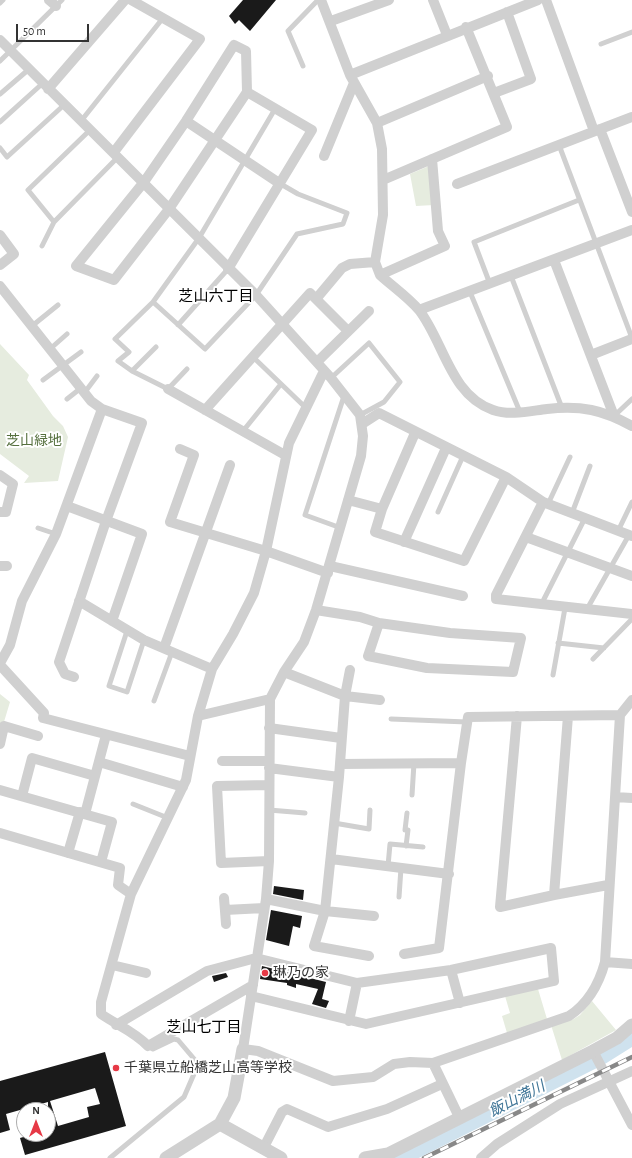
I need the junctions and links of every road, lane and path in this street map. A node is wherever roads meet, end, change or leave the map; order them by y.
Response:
1 (3, 0) edge
2 (125, 0) edge
3 (131, 0) edge
4 (318, 0) edge
5 (321, 0) edge
6 (389, 0) edge
7 (433, 0) edge
8 (546, 0) edge
9 (532, 1) edge
10 (56, 2) edge
11 (0, 3) edge
12 (507, 12) junction
13 (162, 18) junction
14 (331, 21) junction
15 (466, 27) junction
16 (632, 32) edge
17 (447, 35) junction
18 (0, 40) edge
19 (601, 44) dead end
20 (11, 52) junction
21 (0, 61) edge
22 (303, 66) dead end
23 (28, 70) junction
24 (488, 76) junction
25 (352, 79) junction
26 (46, 86) junction
27 (247, 92) junction
28 (494, 93) junction
29 (0, 94) edge
30 (64, 105) junction
31 (275, 109) junction
32 (632, 117) edge
33 (81, 121) junction
34 (186, 121) junction
35 (0, 122) edge
36 (377, 123) junction
37 (90, 130) junction
38 (597, 130) junction
39 (214, 140) junction
40 (559, 145) junction
41 (0, 148) edge
42 (116, 154) junction
43 (324, 156) dead end
44 (432, 159) junction
45 (245, 161) junction
46 (383, 180) junction
47 (144, 182) junction
48 (279, 183) junction
49 (457, 184) dead end
50 (580, 200) junction
51 (169, 209) junction
52 (632, 212) edge
53 (54, 222) junction
54 (632, 230) edge
55 (0, 235) edge
56 (198, 238) junction
57 (596, 244) junction
58 (42, 246) dead end
59 (554, 260) junction
60 (375, 262) junction
61 (0, 265) edge
62 (228, 269) junction
63 (380, 275) junction
64 (511, 276) junction
65 (490, 284) junction
66 (0, 286) edge
67 (470, 292) junction
68 (256, 295) junction
69 (3, 297) edge
70 (316, 299) junction
71 (153, 302) junction
72 (58, 305) dead end
73 (419, 310) junction
74 (369, 311) dead end
75 (283, 322) junction
76 (178, 325) junction
77 (32, 326) junction
78 (348, 331) junction
79 (67, 334) dead end
80 (632, 338) edge
81 (156, 347) dead end
82 (50, 348) junction
83 (81, 352) dead end
84 (591, 355) junction
85 (252, 357) junction
86 (317, 362) junction
87 (63, 366) junction
88 (186, 369) dead end
89 (132, 371) junction
90 (328, 374) junction
91 (96, 376) dead end
92 (43, 380) dead end
93 (281, 384) junction
94 (168, 389) junction
95 (83, 390) junction
96 (344, 395) junction
97 (67, 399) dead end
98 (632, 400) edge
99 (305, 407) junction
100 (562, 408) junction
101 (102, 409) junction
102 (205, 410) junction
103 (520, 412) junction
104 (614, 416) junction
105 (361, 420) junction
106 (632, 426) edge
107 (243, 431) junction
108 (415, 433) junction
109 (446, 448) junction
110 (180, 449) dead end
111 (286, 455) junction
112 (463, 456) junction
113 (570, 457) dead end
114 (230, 466) dead end
115 (590, 466) dead end
116 (0, 475) edge
117 (506, 477) junction
118 (348, 500) junction
119 (632, 502) edge
120 (545, 503) junction
121 (67, 506) junction
122 (382, 509) junction
123 (0, 512) edge
124 (438, 512) dead end
125 (572, 513) junction
126 (585, 518) junction
127 (106, 521) junction
128 (38, 528) dead end
129 (341, 528) junction
130 (618, 531) junction
131 (206, 533) junction
132 (56, 534) junction
133 (631, 535) edge
134 (526, 537) junction
135 (404, 542) junction
136 (266, 551) junction
137 (568, 552) junction
138 (611, 568) junction
139 (329, 569) junction
140 (632, 576) edge
141 (463, 596) dead end
142 (79, 601) junction
143 (541, 605) junction
144 (565, 608) junction
145 (587, 609) junction
146 (316, 610) junction
147 (632, 614) edge
148 (632, 619) edge
149 (112, 621) junction
150 (379, 623) junction
151 (127, 631) junction
152 (144, 640) junction
153 (558, 642) junction
154 (604, 648) junction
155 (168, 650) junction
156 (593, 660) dead end
157 (0, 664) edge
158 (212, 669) junction
159 (350, 670) dead end
160 (284, 672) junction
161 (553, 675) dead end
162 (74, 677) dead end
163 (345, 696) junction
164 (270, 699) junction
165 (380, 700) dead end
166 (632, 700) edge
167 (154, 701) dead end
168 (620, 715) junction
169 (198, 716) junction
170 (517, 716) junction
171 (568, 716) junction
172 (391, 719) dead end
173 (467, 722) junction
174 (269, 728) junction
175 (106, 735) junction
176 (38, 736) dead end
177 (341, 738) junction
178 (0, 744) edge
179 (190, 756) junction
180 (222, 761) dead end
181 (99, 762) junction
182 (414, 763) junction
183 (461, 763) junction
184 (269, 764) junction
185 (340, 764) junction
186 (95, 776) junction
187 (339, 777) junction
188 (269, 785) junction
189 (183, 787) junction
190 (0, 790) edge
191 (412, 795) dead end
192 (22, 796) junction
193 (615, 797) junction
194 (632, 798) edge
195 (133, 804) dead end
196 (269, 810) junction
197 (370, 810) dead end
198 (82, 813) junction
199 (305, 813) dead end
200 (407, 813) dead end
201 (168, 818) junction
202 (334, 823) junction
203 (0, 833) edge
204 (406, 846) junction
205 (423, 847) dead end
206 (68, 853) junction
207 (331, 859) junction
208 (269, 861) junction
209 (101, 862) junction
210 (388, 866) junction
211 (401, 868) junction
212 (449, 874) junction
213 (608, 885) junction
214 (131, 894) junction
215 (554, 895) junction
216 (399, 897) dead end
217 (224, 898) dead end
218 (265, 904) junction
219 (225, 910) junction
220 (325, 910) junction
221 (374, 916) dead end
222 (226, 924) dead end
223 (404, 954) dead end
224 (369, 956) dead end
225 (256, 958) junction
226 (604, 962) junction
227 (632, 964) edge
228 (112, 965) junction
229 (451, 970) junction
230 (146, 973) dead end
231 (357, 983) junction
232 (253, 985) junction
233 (251, 996) junction
234 (460, 1003) junction
235 (349, 1021) junction
236 (116, 1025) junction
237 (632, 1025) edge
238 (148, 1046) junction
239 (243, 1049) junction
240 (595, 1057) junction
241 (433, 1063) junction
242 (632, 1071) edge
243 (608, 1082) junction
244 (442, 1084) junction
245 (460, 1119) junction
246 (220, 1124) junction
247 (632, 1125) edge
248 (263, 1149) junction
249 (110, 1158) edge
250 (166, 1158) edge
251 (281, 1158) edge
252 (365, 1158) edge
253 (481, 1158) edge

1 - 11 lane
2 - 26 street
3 - 13 street
4 - 22 lane
5 - 14 street
6 - 14 street
7 - 17 street
8 - 38 street
9 - 12 street
10 - 20 lane
12 - 15 street
12 - 28 street
13 - 33 lane
13 - 42 street
14 - 25 street
15 - 17 street
15 - 24 street
16 - 19 lane
17 - 25 street
18 - 20 street
20 - 21 lane
20 - 23 street
23 - 26 street
23 - 29 lane
24 - 28 street
24 - 36 street
25 - 36 street
25 - 43 street
26 - 30 street
26 - 35 lane
27 - 31 street
27 - 34 street
27 - 39 street
28 - 44 street
30 - 33 street
30 - 41 lane
31 - 45 lane
31 - 48 street
32 - 38 street
33 - 37 street
34 - 39 street
34 - 47 street
36 - 46 street
37 - 42 street
37 - 53 lane
38 - 40 street
38 - 52 street
39 - 45 street
39 - 51 street
40 - 49 street
40 - 50 lane
42 - 47 street
42 - 53 lane
44 - 46 street
44 - 63 street
45 - 48 street
45 - 56 lane
46 - 60 street
47 - 51 street
47 - 51 street
48 - 62 street
48 - 68 lane
50 - 57 lane
50 - 65 lane
51 - 56 street
53 - 58 lane
54 - 57 street
55 - 61 street
56 - 62 street
56 - 71 lane
57 - 59 street
57 - 80 lane
59 - 64 street
59 - 84 street
60 - 63 street
60 - 70 street
62 - 68 street
62 - 76 lane
63 - 73 street
64 - 65 street
64 - 100 lane
65 - 67 street
66 - 69 street
67 - 73 street
67 - 103 lane
68 - 75 street
68 - 76 lane
69 - 77 street
70 - 75 street
70 - 78 street
71 - 76 lane
71 - 89 lane
72 - 77 lane
73 - 103 street
74 - 78 street
75 - 85 street
75 - 86 street
77 - 82 street
78 - 86 street
79 - 82 lane
80 - 84 street
81 - 89 lane
82 - 87 street
83 - 87 lane
84 - 104 street
85 - 93 lane
85 - 102 street
86 - 90 street
87 - 92 lane
87 - 95 street
88 - 94 lane
89 - 94 lane
90 - 96 street
90 - 99 street
90 - 105 lane
91 - 95 lane
93 - 99 lane
93 - 107 lane
94 - 102 street
95 - 97 lane
95 - 101 street
96 - 105 street
96 - 129 lane
98 - 104 lane
99 - 111 street
100 - 103 street
100 - 104 street
101 - 121 street
101 - 127 street
102 - 107 street
104 - 106 street
105 - 108 street
105 - 118 street
107 - 111 street
108 - 109 street
108 - 122 street
109 - 112 street
109 - 135 street
110 - 131 street
111 - 136 street
112 - 117 street
112 - 124 lane
113 - 120 lane
114 - 131 street
115 - 125 lane
116 - 123 street
117 - 120 street
117 - 135 street
118 - 122 street
118 - 129 street
119 - 130 lane
120 - 125 street
120 - 134 street
121 - 127 street
121 - 132 street
122 - 135 street
125 - 126 street
126 - 130 street
126 - 137 lane
127 - 142 street
127 - 149 street
128 - 132 lane
129 - 139 street
130 - 133 street
131 - 136 street
131 - 155 street
132 - 157 street
133 - 138 lane
134 - 137 street
134 - 143 street
136 - 139 street
136 - 158 street
137 - 138 street
137 - 143 lane
138 - 140 street
138 - 145 lane
139 - 141 street
139 - 146 street
142 - 149 street
142 - 162 street
143 - 144 street
144 - 145 street
144 - 153 lane
145 - 147 street
146 - 150 street
146 - 160 street
148 - 154 lane
149 - 151 street
150 - 150 street
151 - 152 street
151 - 152 lane
152 - 155 street
153 - 154 lane
153 - 161 lane
154 - 156 lane
155 - 158 street
155 - 167 lane
157 - 175 street
158 - 169 street
159 - 163 street
160 - 163 street
160 - 164 street
163 - 165 street
163 - 177 street
164 - 169 street
164 - 174 street
166 - 168 street
168 - 171 street
168 - 193 street
169 - 179 street
170 - 171 street
170 - 173 street
170 - 215 street
171 - 215 street
172 - 173 lane
173 - 183 street
174 - 177 street
174 - 184 street
175 - 179 street
175 - 181 street
176 - 178 street
177 - 185 street
179 - 189 street
180 - 184 street
181 - 186 street
181 - 189 street
182 - 183 street
182 - 185 street
182 - 191 lane
183 - 212 street
184 - 187 street
184 - 188 street
185 - 187 street
186 - 192 street
186 - 198 street
187 - 202 street
188 - 196 street
188 - 208 street
189 - 201 street
190 - 192 street
192 - 198 street
193 - 194 street
193 - 213 street
195 - 201 lane
196 - 199 lane
196 - 208 street
197 - 202 lane
198 - 206 street
198 - 209 street
200 - 204 lane
201 - 214 street
202 - 207 street
203 - 206 street
204 - 205 lane
204 - 210 lane
206 - 209 street
207 - 210 street
207 - 220 street
208 - 218 street
209 - 214 street
210 - 211 street
211 - 212 street
211 - 216 lane
212 - 223 street
213 - 215 street
213 - 226 street
214 - 228 street
217 - 219 street
218 - 219 street
218 - 220 street
218 - 225 street
219 - 222 street
220 - 221 street
220 - 224 street
225 - 231 street
225 - 232 street
225 - 236 street
226 - 227 street
226 - 241 street
228 - 230 street
228 - 236 street
229 - 231 street
229 - 234 street
229 - 234 street
231 - 235 street
232 - 233 street
232 - 238 street
233 - 235 street
233 - 239 street
234 - 235 street
236 - 238 street
237 - 240 street
238 - 249 lane
239 - 241 street
239 - 246 street
240 - 243 street
240 - 245 street
241 - 244 street
242 - 243 street
243 - 247 street
243 - 253 street
244 - 245 street
244 - 248 street
245 - 252 street
246 - 248 street
246 - 250 street
248 - 251 street

